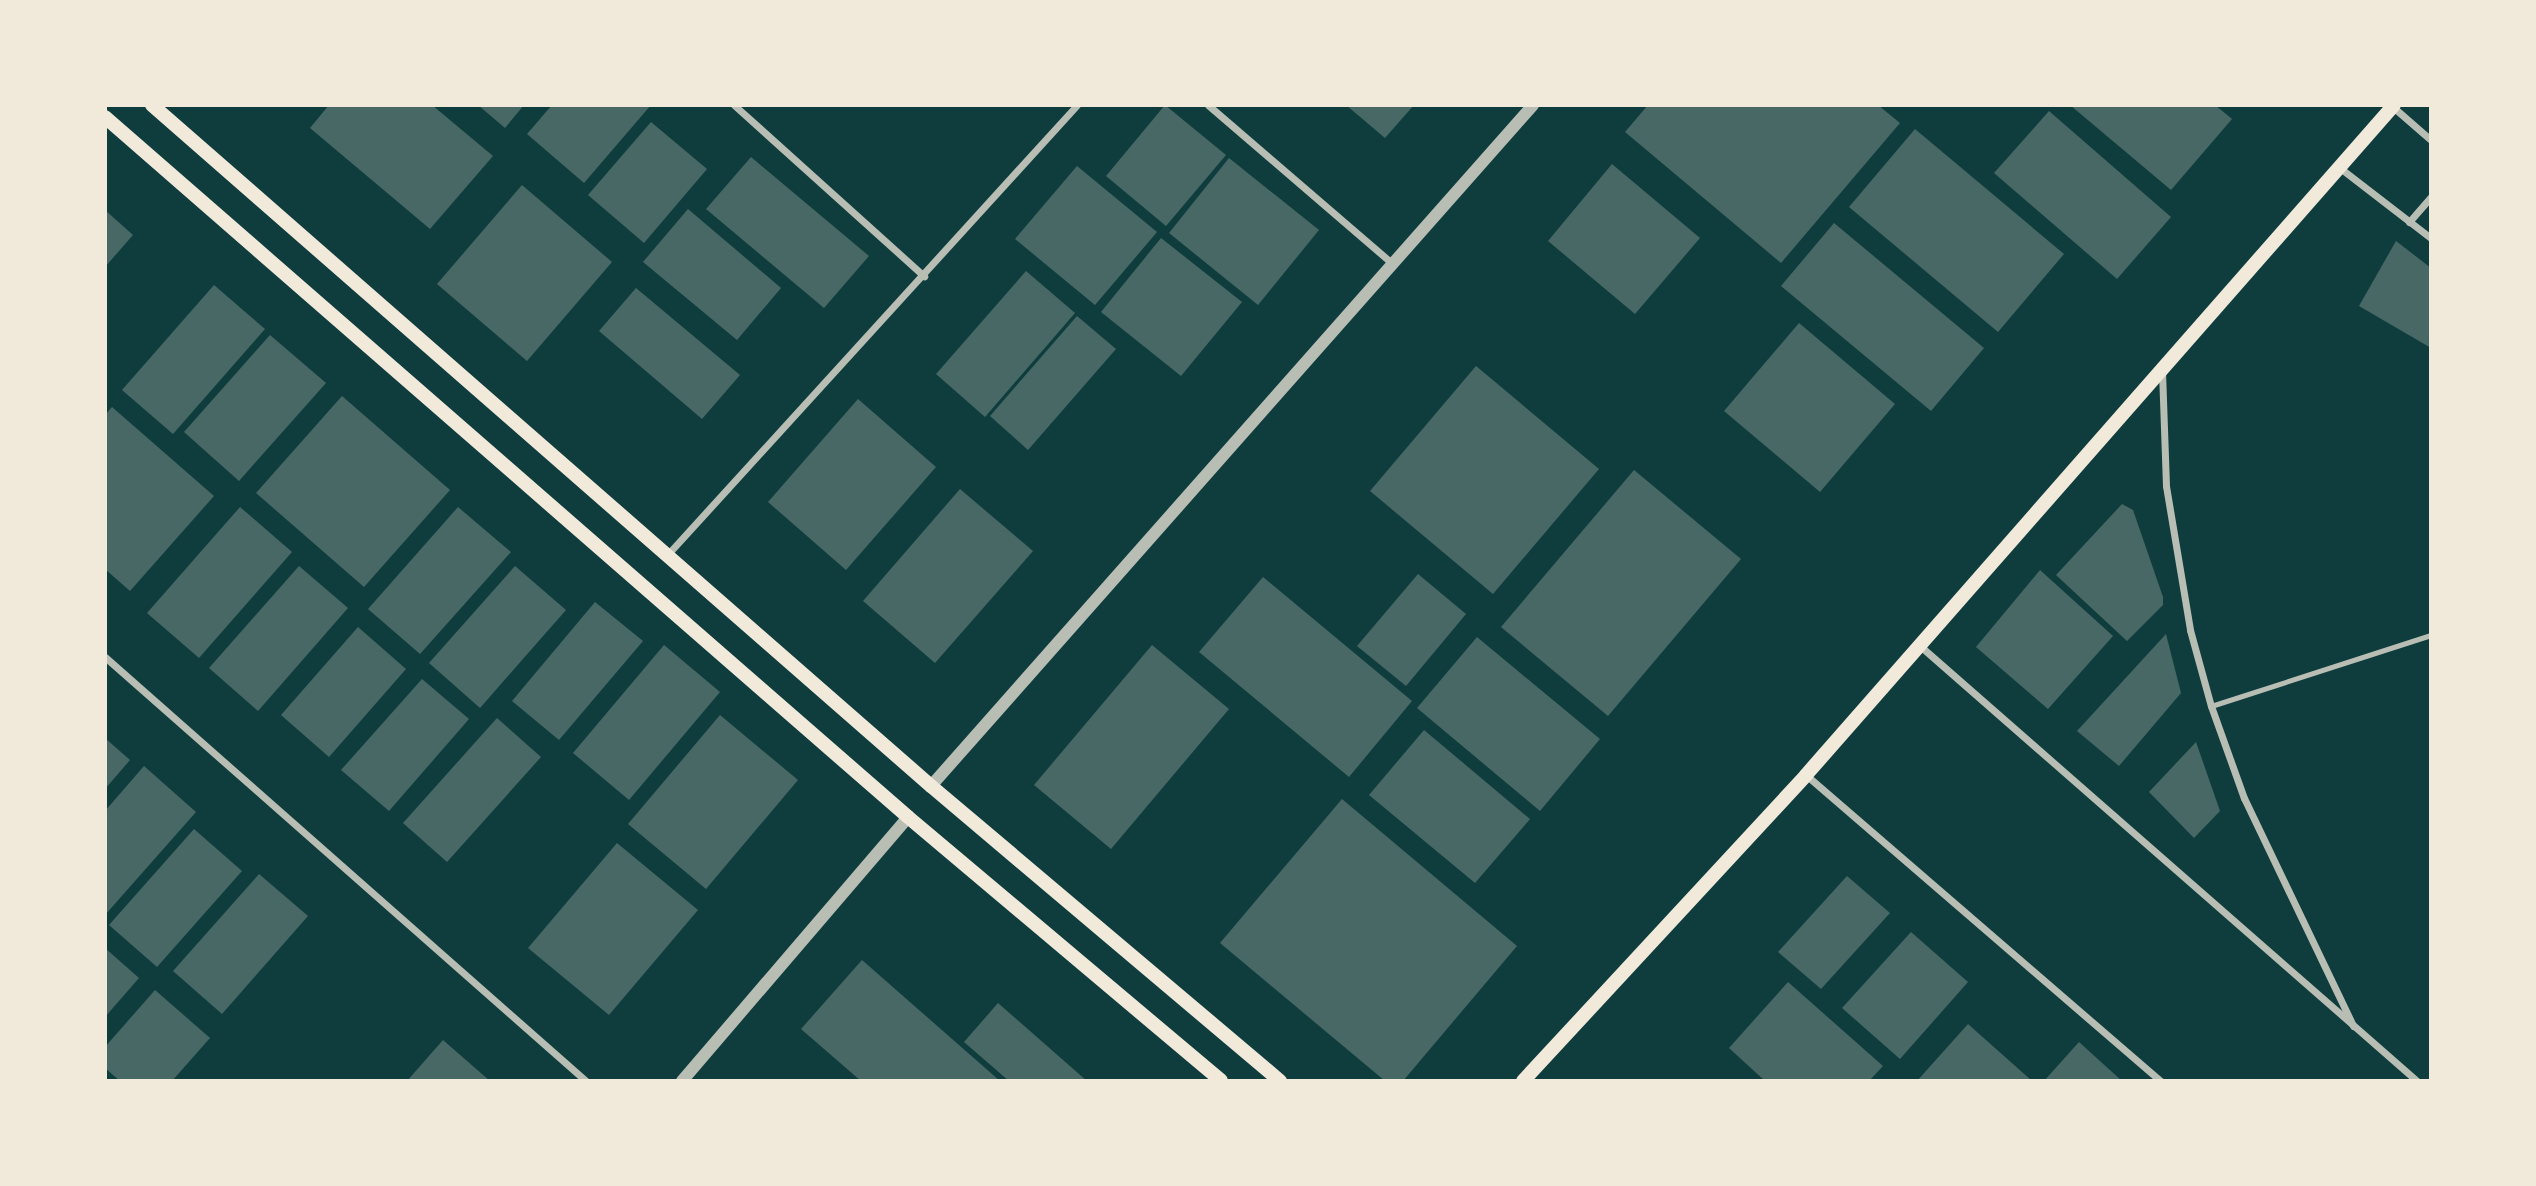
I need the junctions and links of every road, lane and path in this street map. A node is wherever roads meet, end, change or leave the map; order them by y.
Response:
1 (152, 105) edge
2 (733, 105) edge
3 (1077, 105) edge
4 (1208, 105) edge
5 (1533, 105) edge
6 (2393, 106) edge
7 (105, 117) edge
8 (2431, 140) edge
9 (2340, 168) junction
10 (2431, 197) edge
11 (2409, 222) junction
12 (2431, 238) edge
13 (1395, 266) junction
14 (924, 276) junction
15 (2162, 367) junction
16 (668, 554) junction
17 (2431, 635) edge
18 (1918, 645) junction
19 (105, 657) edge
20 (2211, 706) junction
21 (1806, 775) junction
22 (931, 786) junction
23 (908, 817) junction
24 (2353, 1026) junction
25 (586, 1081) edge
26 (682, 1081) edge
27 (1221, 1081) edge
28 (1280, 1081) edge
29 (1523, 1081) edge
30 (2161, 1081) edge
31 (2417, 1081) edge

1 - 16 main road
2 - 14 street
3 - 14 street
4 - 13 street
5 - 13 street
6 - 8 street
6 - 9 main road
7 - 23 main road
9 - 11 street
9 - 15 main road
10 - 11 street
11 - 12 street
13 - 22 street
14 - 16 street
15 - 18 main road
15 - 20 street
16 - 22 main road
17 - 20 lane
18 - 21 main road
18 - 24 street
19 - 25 street
20 - 24 street
21 - 29 main road
21 - 30 street
22 - 28 main road
23 - 26 street
23 - 27 main road
24 - 31 street

